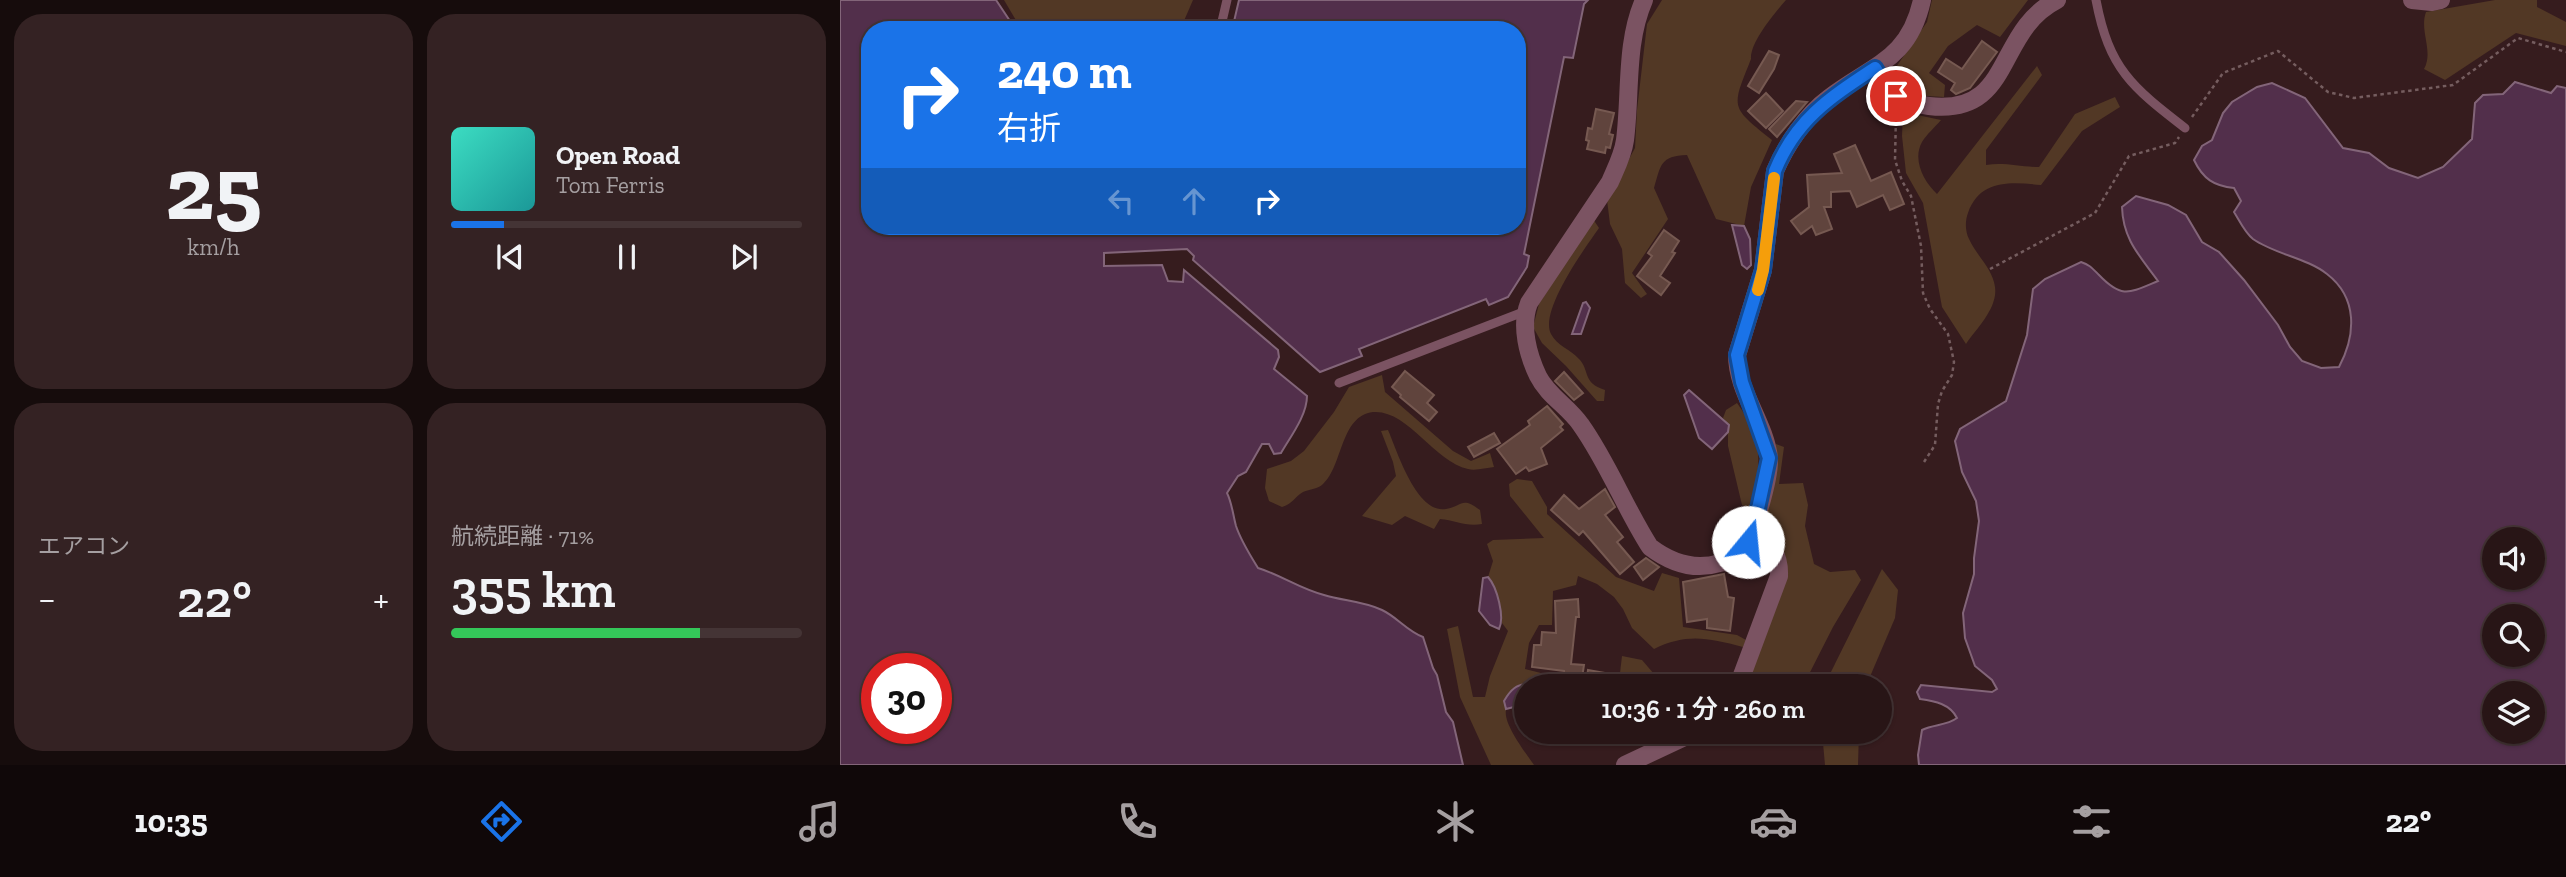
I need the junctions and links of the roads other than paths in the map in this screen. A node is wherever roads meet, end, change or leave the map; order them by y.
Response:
1 (1227, 0) edge
2 (1644, 0) edge
3 (1922, 0) edge
4 (2057, 0) edge
5 (2096, 0) edge
6 (2412, 0) edge
7 (2441, 0) edge
8 (1222, 21) edge
9 (1875, 68) junction
10 (2185, 128) road end
11 (1526, 311) junction
12 (1339, 383) dead end
13 (1754, 527) junction
14 (1742, 674) edge
15 (1670, 744) edge
16 (1625, 765) edge

1 - 8 lane
2 - 11 street
3 - 9 street
4 - 9 street
5 - 10 lane
6 - 7 street
9 - 13 street
11 - 12 lane
11 - 13 street
13 - 14 street
15 - 16 street

